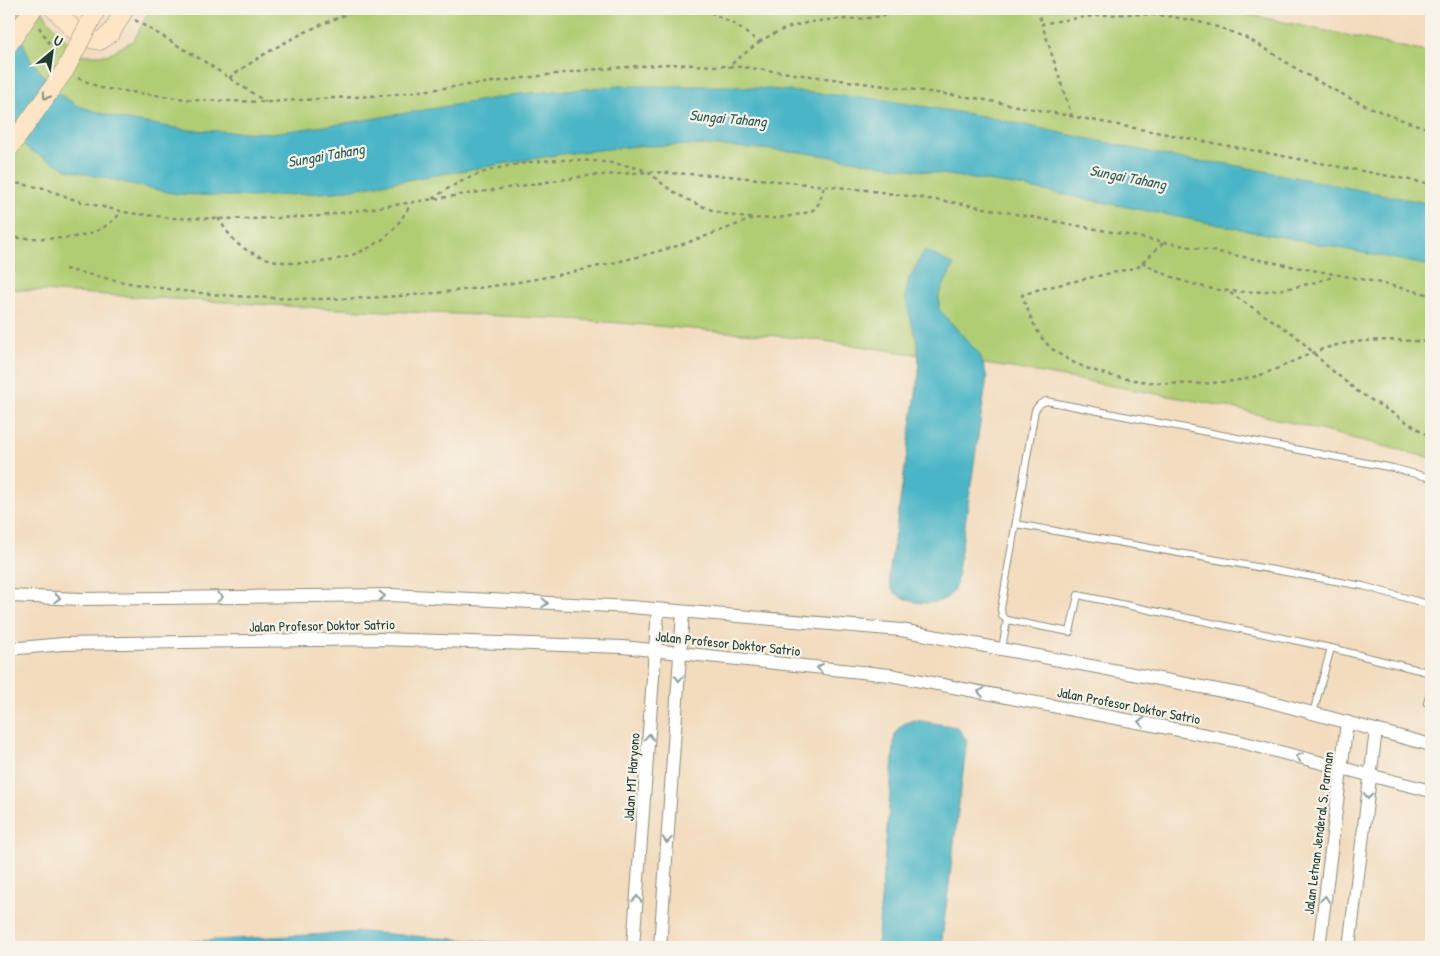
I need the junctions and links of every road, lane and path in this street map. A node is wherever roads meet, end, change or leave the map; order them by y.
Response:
1 (54, 9) edge
2 (96, 9) edge
3 (362, 9) edge
4 (703, 9) edge
5 (900, 9) edge
6 (1037, 9) edge
7 (124, 11) edge
8 (35, 17) edge
9 (1042, 24) junction
10 (759, 42) junction
11 (9, 44) edge
12 (58, 57) dead end
13 (728, 67) junction
14 (75, 76) dead end
15 (229, 78) junction
16 (266, 102) junction
17 (1072, 117) junction
18 (1431, 129) edge
19 (9, 149) edge
20 (650, 172) junction
21 (9, 182) edge
22 (1431, 184) edge
23 (824, 185) junction
24 (432, 200) junction
25 (411, 203) junction
26 (122, 212) junction
27 (218, 218) junction
28 (752, 219) junction
29 (9, 238) edge
30 (1163, 243) junction
31 (1142, 262) junction
32 (65, 269) dead end
33 (1335, 276) dead end
34 (1230, 293) junction
35 (1431, 295) edge
36 (1431, 342) edge
37 (1313, 353) junction
38 (1431, 437) edge
39 (1431, 478) edge
40 (1016, 524) junction
41 (9, 596) edge
42 (1431, 605) edge
43 (658, 610) junction
44 (683, 612) junction
45 (1007, 620) junction
46 (1331, 648) junction
47 (9, 649) edge
48 (1002, 649) junction
49 (655, 650) junction
50 (680, 653) junction
51 (1431, 673) edge
52 (1431, 689) edge
53 (1431, 705) edge
54 (1313, 713) junction
55 (1347, 722) junction
56 (1376, 730) junction
57 (1431, 744) edge
58 (1341, 768) junction
59 (1370, 775) junction
60 (1431, 791) edge
61 (633, 947) edge
62 (660, 947) edge
63 (1319, 947) edge
64 (1349, 947) edge

1 - 7 street
2 -> 19 street, bridge
3 - 15 path
4 - 10 path
5 - 10 path
6 - 9 path
7 - 15 path
8 - 11 street, bridge
8 - 12 path
9 - 17 path
9 - 18 path
10 - 13 path
13 - 16 path
13 - 17 path
14 - 16 path
15 - 16 path
17 - 22 path
20 - 23 path
20 - 24 path
20 - 24 path
20 - 28 path
21 - 26 path
23 - 28 path
23 - 30 path
24 - 25 path
25 - 27 path
25 - 27 path
26 - 27 path
26 - 29 path
28 - 32 path
30 - 31 path
30 - 35 path
31 - 34 path
31 - 37 path
33 - 34 path
34 - 37 path
36 - 37 path
37 - 38 path
39 - 40 lane
40 - 42 lane
40 - 45 lane
41 -> 43 street, Jalan Profesor Doktor Satrio
43 - 44 street, Jalan Profesor Doktor Satrio
43 - 49 street, Jalan MT Haryono
44 - 48 street, Jalan Profesor Doktor Satrio
44 - 50 street
45 - 46 lane
45 - 48 lane
46 - 51 lane
46 - 54 lane
47 - 49 street, Jalan Profesor Doktor Satrio
48 - 54 street, Jalan Profesor Doktor Satrio
49 - 50 street, Jalan Profesor Doktor Satrio
61 -> 49 street, Jalan MT Haryono
58 -> 50 street, Jalan Profesor Doktor Satrio
50 -> 62 street
52 - 53 lane
54 - 55 street, Jalan Profesor Doktor Satrio
55 - 56 street, Jalan Profesor Doktor Satrio
55 - 58 street, Jalan Letnan Jenderal S. Parman
56 - 57 street, Jalan Profesor Doktor Satrio
56 - 59 street
58 - 59 street, Jalan Profesor Doktor Satrio
63 -> 58 street, Jalan Letnan Jenderal S. Parman
59 - 60 street, Jalan Profesor Doktor Satrio
59 -> 64 street

